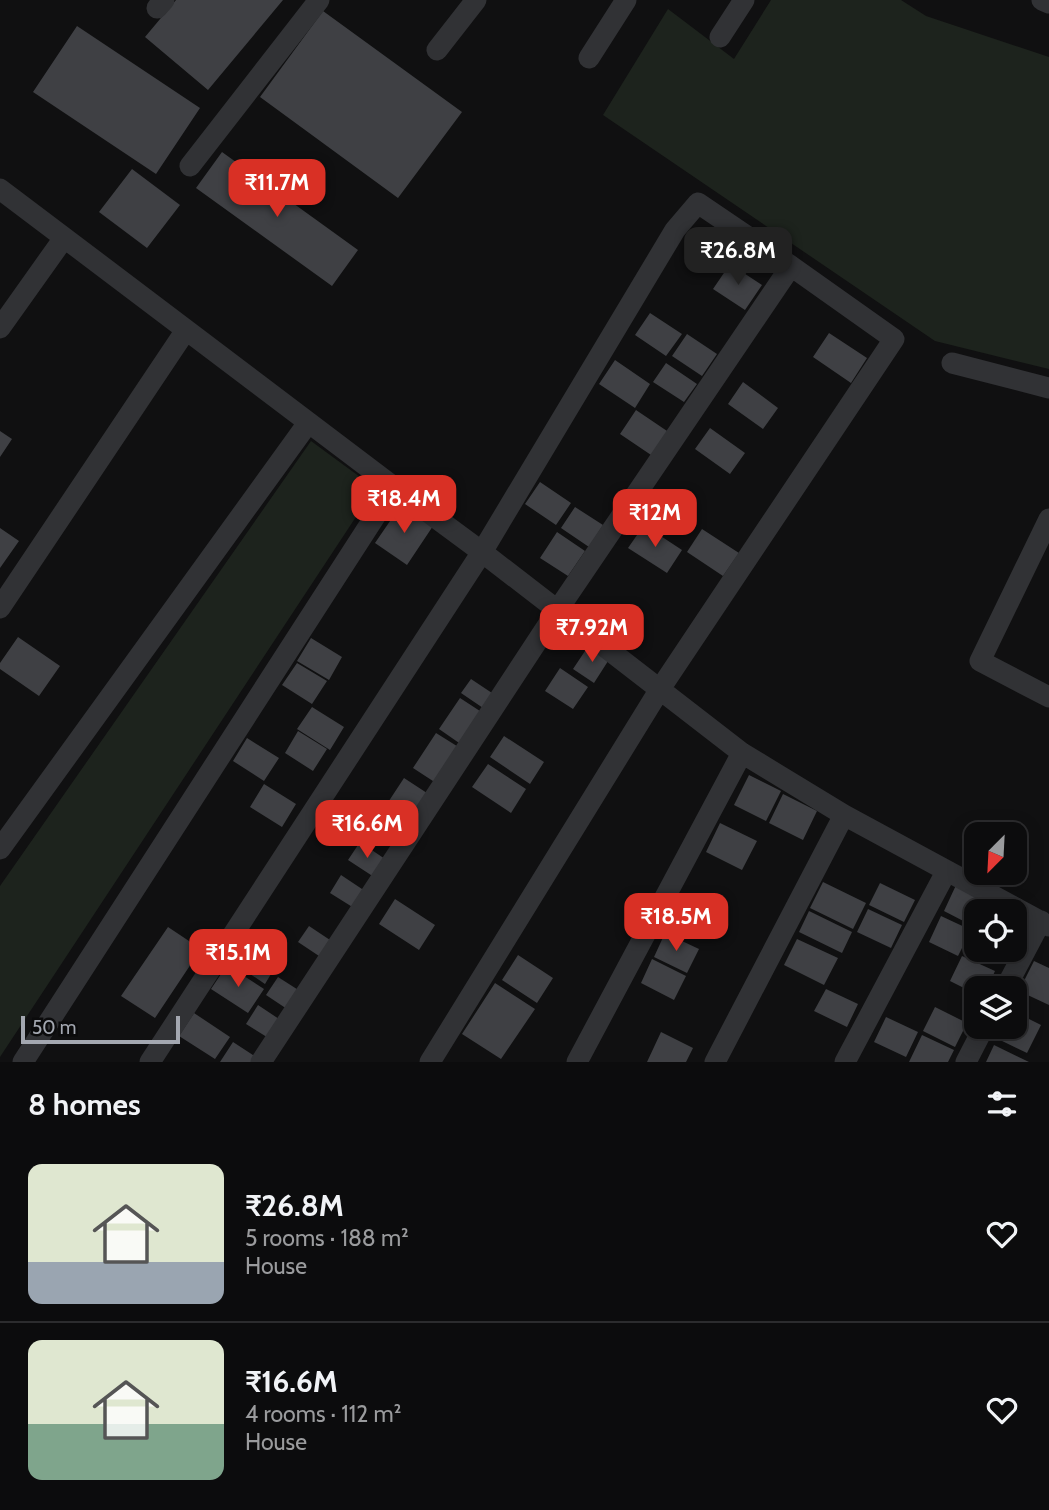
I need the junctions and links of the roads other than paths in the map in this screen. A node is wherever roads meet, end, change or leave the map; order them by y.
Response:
1 (319, 0) edge
2 (476, 0) edge
3 (626, 0) edge
4 (744, 0) edge
5 (1042, 0) edge
6 (1049, 3) edge
7 (720, 37) dead end
8 (438, 50) dead end
9 (589, 58) dead end
10 (190, 166) dead end
11 (0, 189) edge
12 (64, 238) junction
13 (791, 266) junction
14 (0, 328) edge
15 (186, 330) junction
16 (952, 363) dead end
17 (1049, 388) edge
18 (308, 423) junction
19 (394, 487) junction
20 (1049, 519) edge
21 (482, 552) junction
22 (0, 608) edge
23 (557, 611) junction
24 (660, 689) junction
25 (1049, 697) edge
26 (742, 753) junction
27 (844, 815) junction
28 (0, 849) edge
29 (946, 872) junction
30 (1045, 923) edge
31 (1012, 976) edge
32 (977, 1039) edge
33 (23, 1062) edge
34 (150, 1062) edge
35 (261, 1062) edge
36 (429, 1062) edge
37 (577, 1062) edge
38 (715, 1062) edge
39 (845, 1062) edge
40 (965, 1062) edge

1 - 10 street
2 - 8 street
3 - 9 street
4 - 7 street
5 - 6 street
11 - 12 street
12 - 14 street
12 - 15 street
13 - 21 street
13 - 23 street
13 - 24 street
15 - 18 street
15 - 22 street
16 - 17 street
18 - 19 street
18 - 28 street
19 - 21 street
19 - 33 street
20 - 25 street
21 - 23 street
21 - 34 street
23 - 24 street
23 - 35 street
24 - 26 street
24 - 36 street
26 - 27 street
26 - 37 street
27 - 29 street
27 - 38 street
29 - 30 street
29 - 39 street
30 - 31 street
32 - 40 street

